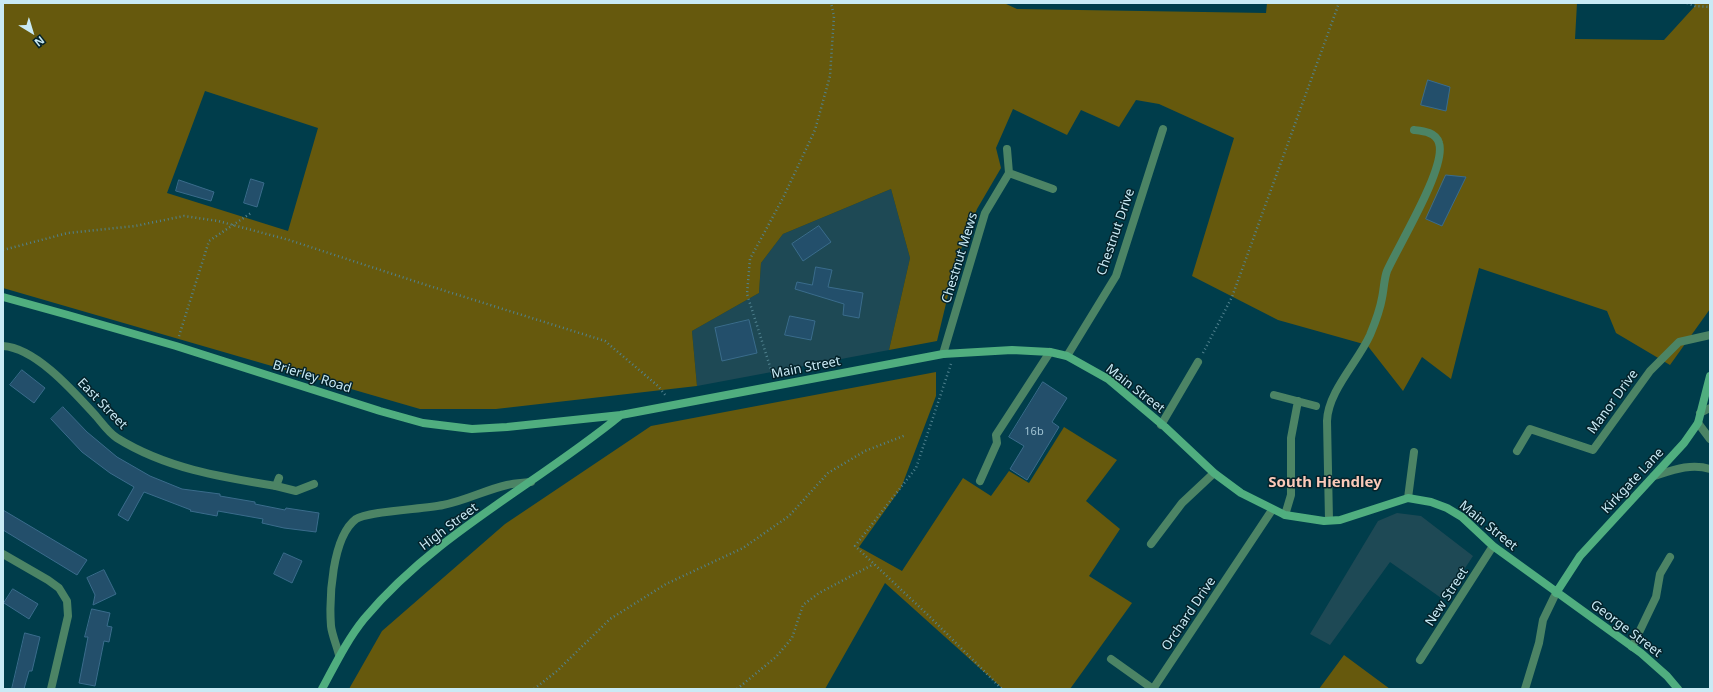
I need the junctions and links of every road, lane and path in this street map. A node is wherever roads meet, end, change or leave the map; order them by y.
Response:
1 (831, 3) edge
2 (1339, 3) edge
3 (1687, 3) edge
4 (1710, 7) edge
5 (1163, 129) dead end
6 (1414, 130) dead end
7 (1008, 150) dead end
8 (1009, 173) junction
9 (1053, 189) dead end
10 (252, 213) dead end
11 (233, 226) junction
12 (3, 250) edge
13 (3, 297) edge
14 (1710, 335) edge
15 (3, 346) edge
16 (176, 346) junction
17 (1050, 352) junction
18 (956, 353) junction
19 (943, 354) junction
20 (1066, 356) junction
21 (1198, 362) joint
22 (1710, 376) edge
23 (776, 386) junction
24 (1274, 395) dead end
25 (1298, 401) junction
26 (674, 406) junction
27 (1316, 406) dead end
28 (1710, 408) edge
29 (1700, 413) junction
30 (621, 415) junction
31 (1698, 423) junction
32 (1161, 424) junction
33 (906, 435) dead end
34 (1710, 439) edge
35 (1517, 451) dead end
36 (1414, 452) dead end
37 (1710, 469) edge
38 (1214, 473) junction
39 (1654, 476) junction
40 (980, 481) dead end
41 (531, 482) junction
42 (314, 484) dead end
43 (1408, 498) junction
44 (1272, 510) junction
45 (1285, 515) junction
46 (1329, 520) junction
47 (1151, 544) dead end
48 (1493, 546) junction
49 (3, 554) edge
50 (1670, 557) dead end
51 (874, 564) junction
52 (1556, 593) junction
53 (1632, 647) junction
54 (339, 655) junction
55 (1111, 659) dead end
56 (1420, 660) dead end
57 (51, 689) edge
58 (322, 689) edge
59 (534, 689) edge
60 (737, 689) edge
61 (1002, 689) edge
62 (1525, 689) edge
63 (1678, 689) edge

1 - 23 path
2 - 21 path
3 - 4 path
5 - 20 street, Chestnut Drive
6 - 46 street
7 - 8 street
8 - 9 street
8 - 19 street, Chestnut Mews
10 - 11 path
11 - 12 path
11 - 16 path
11 - 26 path
13 - 16 street, Brierley Road
14 - 35 street, Manor Drive
15 - 42 street, East Street
16 - 30 street, Brierley Road
17 - 18 street, Main Street
17 - 20 street, Main Street
17 - 40 street
18 - 19 street, Main Street
18 - 51 path
19 - 23 street, Main Street
20 - 32 street, Main Street
21 - 32 street
22 - 29 street, Kirkgate Lane
23 - 26 street, Main Street
24 - 25 street
25 - 27 street
25 - 45 street
26 - 30 street, Main Street
28 - 29 street
29 - 31 street, Kirkgate Lane
30 - 41 street, High Street
31 - 34 street
31 - 39 street, Kirkgate Lane
32 - 38 street, Main Street
33 - 59 path
36 - 43 street
37 - 39 street
38 - 44 street, Main Street
38 - 47 street
39 - 52 street, Kirkgate Lane
41 - 54 street, High Street
41 - 54 street
43 - 46 street, Main Street
43 - 48 street, Main Street
44 - 45 street, Main Street
44 - 55 street, Orchard Drive
45 - 46 street, Main Street
48 - 52 street, Main Street
48 - 56 street, New Street
49 - 57 street
50 - 53 street
51 - 60 path
51 - 61 path
52 - 53 street, George Street
52 - 62 street
53 - 63 street, George Street
54 - 58 street, High Street

